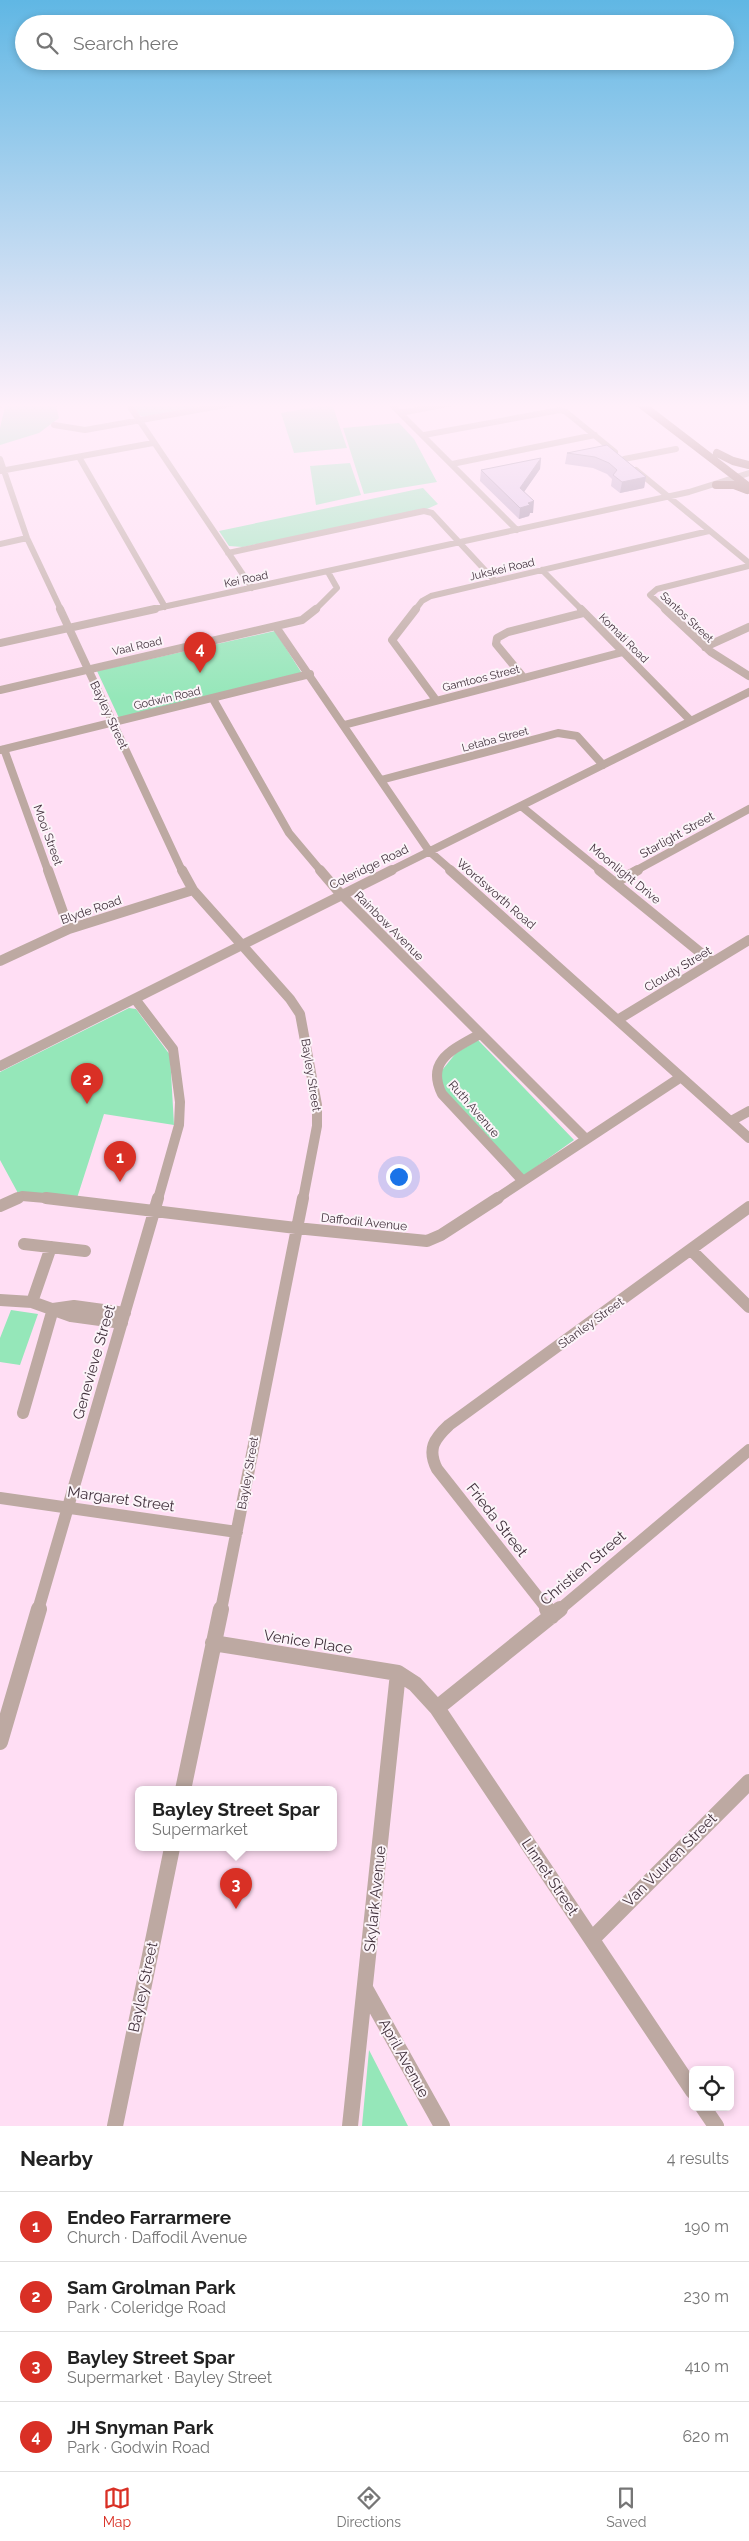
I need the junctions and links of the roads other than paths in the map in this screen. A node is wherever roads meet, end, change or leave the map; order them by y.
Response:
1 (13, 501) edge
2 (104, 501) edge
3 (193, 501) edge
4 (489, 501) edge
5 (643, 501) edge
6 (673, 501) edge
7 (516, 529) junction
8 (709, 532) junction
9 (27, 538) junction
10 (460, 542) junction
11 (0, 544) edge
12 (228, 553) junction
13 (749, 565) edge
14 (542, 570) junction
15 (328, 572) junction
16 (495, 581) junction
17 (252, 588) junction
18 (165, 607) junction
19 (583, 613) junction
20 (276, 627) junction
21 (749, 627) edge
22 (67, 629) junction
23 (0, 644) edge
24 (705, 647) junction
25 (622, 652) junction
26 (87, 669) junction
27 (310, 674) junction
28 (749, 676) edge
29 (524, 678) junction
30 (0, 690) edge
31 (749, 692) edge
32 (213, 699) junction
33 (436, 700) junction
34 (691, 721) junction
35 (113, 722) junction
36 (344, 725) junction
37 (2, 750) edge
38 (603, 764) junction
39 (381, 780) junction
40 (521, 806) junction
41 (749, 809) edge
42 (429, 851) junction
43 (616, 882) junction
44 (193, 890) junction
45 (341, 895) junction
46 (69, 929) junction
47 (749, 940) edge
48 (241, 946) junction
49 (0, 961) edge
50 (712, 962) junction
51 (135, 999) junction
52 (619, 1019) junction
53 (480, 1034) junction
54 (0, 1066) edge
55 (681, 1077) junction
56 (749, 1111) edge
57 (731, 1121) junction
58 (749, 1138) edge
59 (586, 1140) junction
60 (523, 1181) junction
61 (0, 1206) edge
62 (749, 1206) edge
63 (155, 1211) junction
64 (296, 1228) junction
65 (24, 1244) dead end
66 (51, 1247) junction
67 (85, 1250) dead end
68 (691, 1250) junction
69 (0, 1300) edge
70 (32, 1302) junction
71 (749, 1307) edge
72 (53, 1309) junction
73 (124, 1318) junction
74 (23, 1413) dead end
75 (433, 1440) joint
76 (749, 1450) edge
77 (0, 1498) edge
78 (69, 1508) junction
79 (237, 1532) junction
80 (552, 1616) junction
81 (213, 1643) junction
82 (398, 1673) junction
83 (437, 1708) junction
84 (0, 1742) edge
85 (749, 1782) edge
86 (184, 1786) edge
87 (171, 1851) edge
88 (592, 1939) junction
89 (366, 1990) junction
90 (689, 2085) edge
91 (706, 2111) edge
92 (115, 2126) edge
93 (350, 2126) edge
94 (442, 2126) edge
95 (716, 2126) edge

1 - 9 street, Bayley Street
2 - 18 street
3 - 12 street
4 - 7 street
5 - 7 street, Kei Road
6 - 8 street
7 - 10 street, Kei Road
8 - 13 street
8 - 14 street, Jukskei Road
9 - 11 street
9 - 22 street, Bayley Street
10 - 12 street
10 - 15 street, Kei Road
10 - 16 street
12 - 17 street
13 - 24 street, Santos Street
14 - 16 street, Jukskei Road
14 - 19 street, Komati Road
15 - 17 street, Kei Road
15 - 20 street, Vaal Road
16 - 33 street, Jukskei Road
17 - 18 street, Kei Road
18 - 22 street, Kei Road
19 - 25 street, Komati Road
19 - 29 street
20 - 26 street, Vaal Road
20 - 27 street, Wordsworth Road
21 - 24 street
22 - 23 street, Kei Road
22 - 26 street, Bayley Street
24 - 28 street, Santos Street
25 - 29 street, Gamtoos Street
25 - 34 street, Komati Road
26 - 30 street, Vaal Road
26 - 35 street, Bayley Street
27 - 32 street, Godwin Road
27 - 36 street, Wordsworth Road
29 - 33 street, Gamtoos Street
31 - 34 street, Coleridge Road
32 - 35 street, Godwin Road
32 - 45 street, Rainbow Avenue
33 - 36 street, Gamtoos Street
34 - 38 street, Coleridge Road
35 - 37 street, Godwin Road
35 - 44 street, Bayley Street
36 - 39 street, Wordsworth Road
37 - 46 street, Mooi Street
38 - 39 street, Letaba Street
38 - 40 street, Coleridge Road
39 - 42 street, Wordsworth Road
40 - 42 street, Coleridge Road
40 - 43 street, Moonlight Drive
41 - 43 street, Starlight Street
42 - 45 street, Coleridge Road
42 - 52 street, Wordsworth Road
43 - 50 street, Moonlight Drive
44 - 46 street, Blyde Road
44 - 48 street, Bayley Street
45 - 48 street, Coleridge Road
45 - 53 street, Rainbow Avenue
46 - 49 street, Blyde Road
47 - 50 street, Cloudy Street
48 - 51 street, Coleridge Road
48 - 64 street, Bayley Street
50 - 52 street, Cloudy Street
51 - 54 street, Coleridge Road
51 - 63 street, Genevieve Street
52 - 55 street, Wordsworth Road
53 - 59 street, Rainbow Avenue
53 - 60 street, Ruth Avenue
55 - 57 street, Wordsworth Road
55 - 59 street, Daffodil Avenue
56 - 57 street
57 - 58 street, Wordsworth Road
59 - 60 street, Daffodil Avenue
60 - 64 street, Daffodil Avenue
61 - 63 street, Daffodil Avenue
62 - 68 street, Stanley Street
63 - 64 street, Daffodil Avenue
63 - 73 street, Genevieve Street
64 - 79 street, Bayley Street
65 - 66 street
66 - 67 street
66 - 70 street
68 - 71 street
68 - 75 street, Stanley Street
69 - 70 street
70 - 72 street
72 - 73 street
72 - 74 street
73 - 78 street, Genevieve Street
75 - 80 street, Frieda Street
76 - 80 street, Christien Street
77 - 78 street, Margaret Street
78 - 79 street, Margaret Street
78 - 84 street, Genevieve Street
79 - 81 street, Bayley Street
80 - 83 street, Christien Street
81 - 82 street, Venice Place
81 - 86 street, Bayley Street
82 - 83 street, Linnet Street
82 - 89 street, Skylark Avenue
83 - 88 street, Linnet Street
85 - 88 street, Van Vuuren Street
87 - 92 street, Bayley Street
88 - 90 street, Linnet Street
89 - 93 street, Skylark Avenue
89 - 94 street, April Avenue
91 - 95 street

